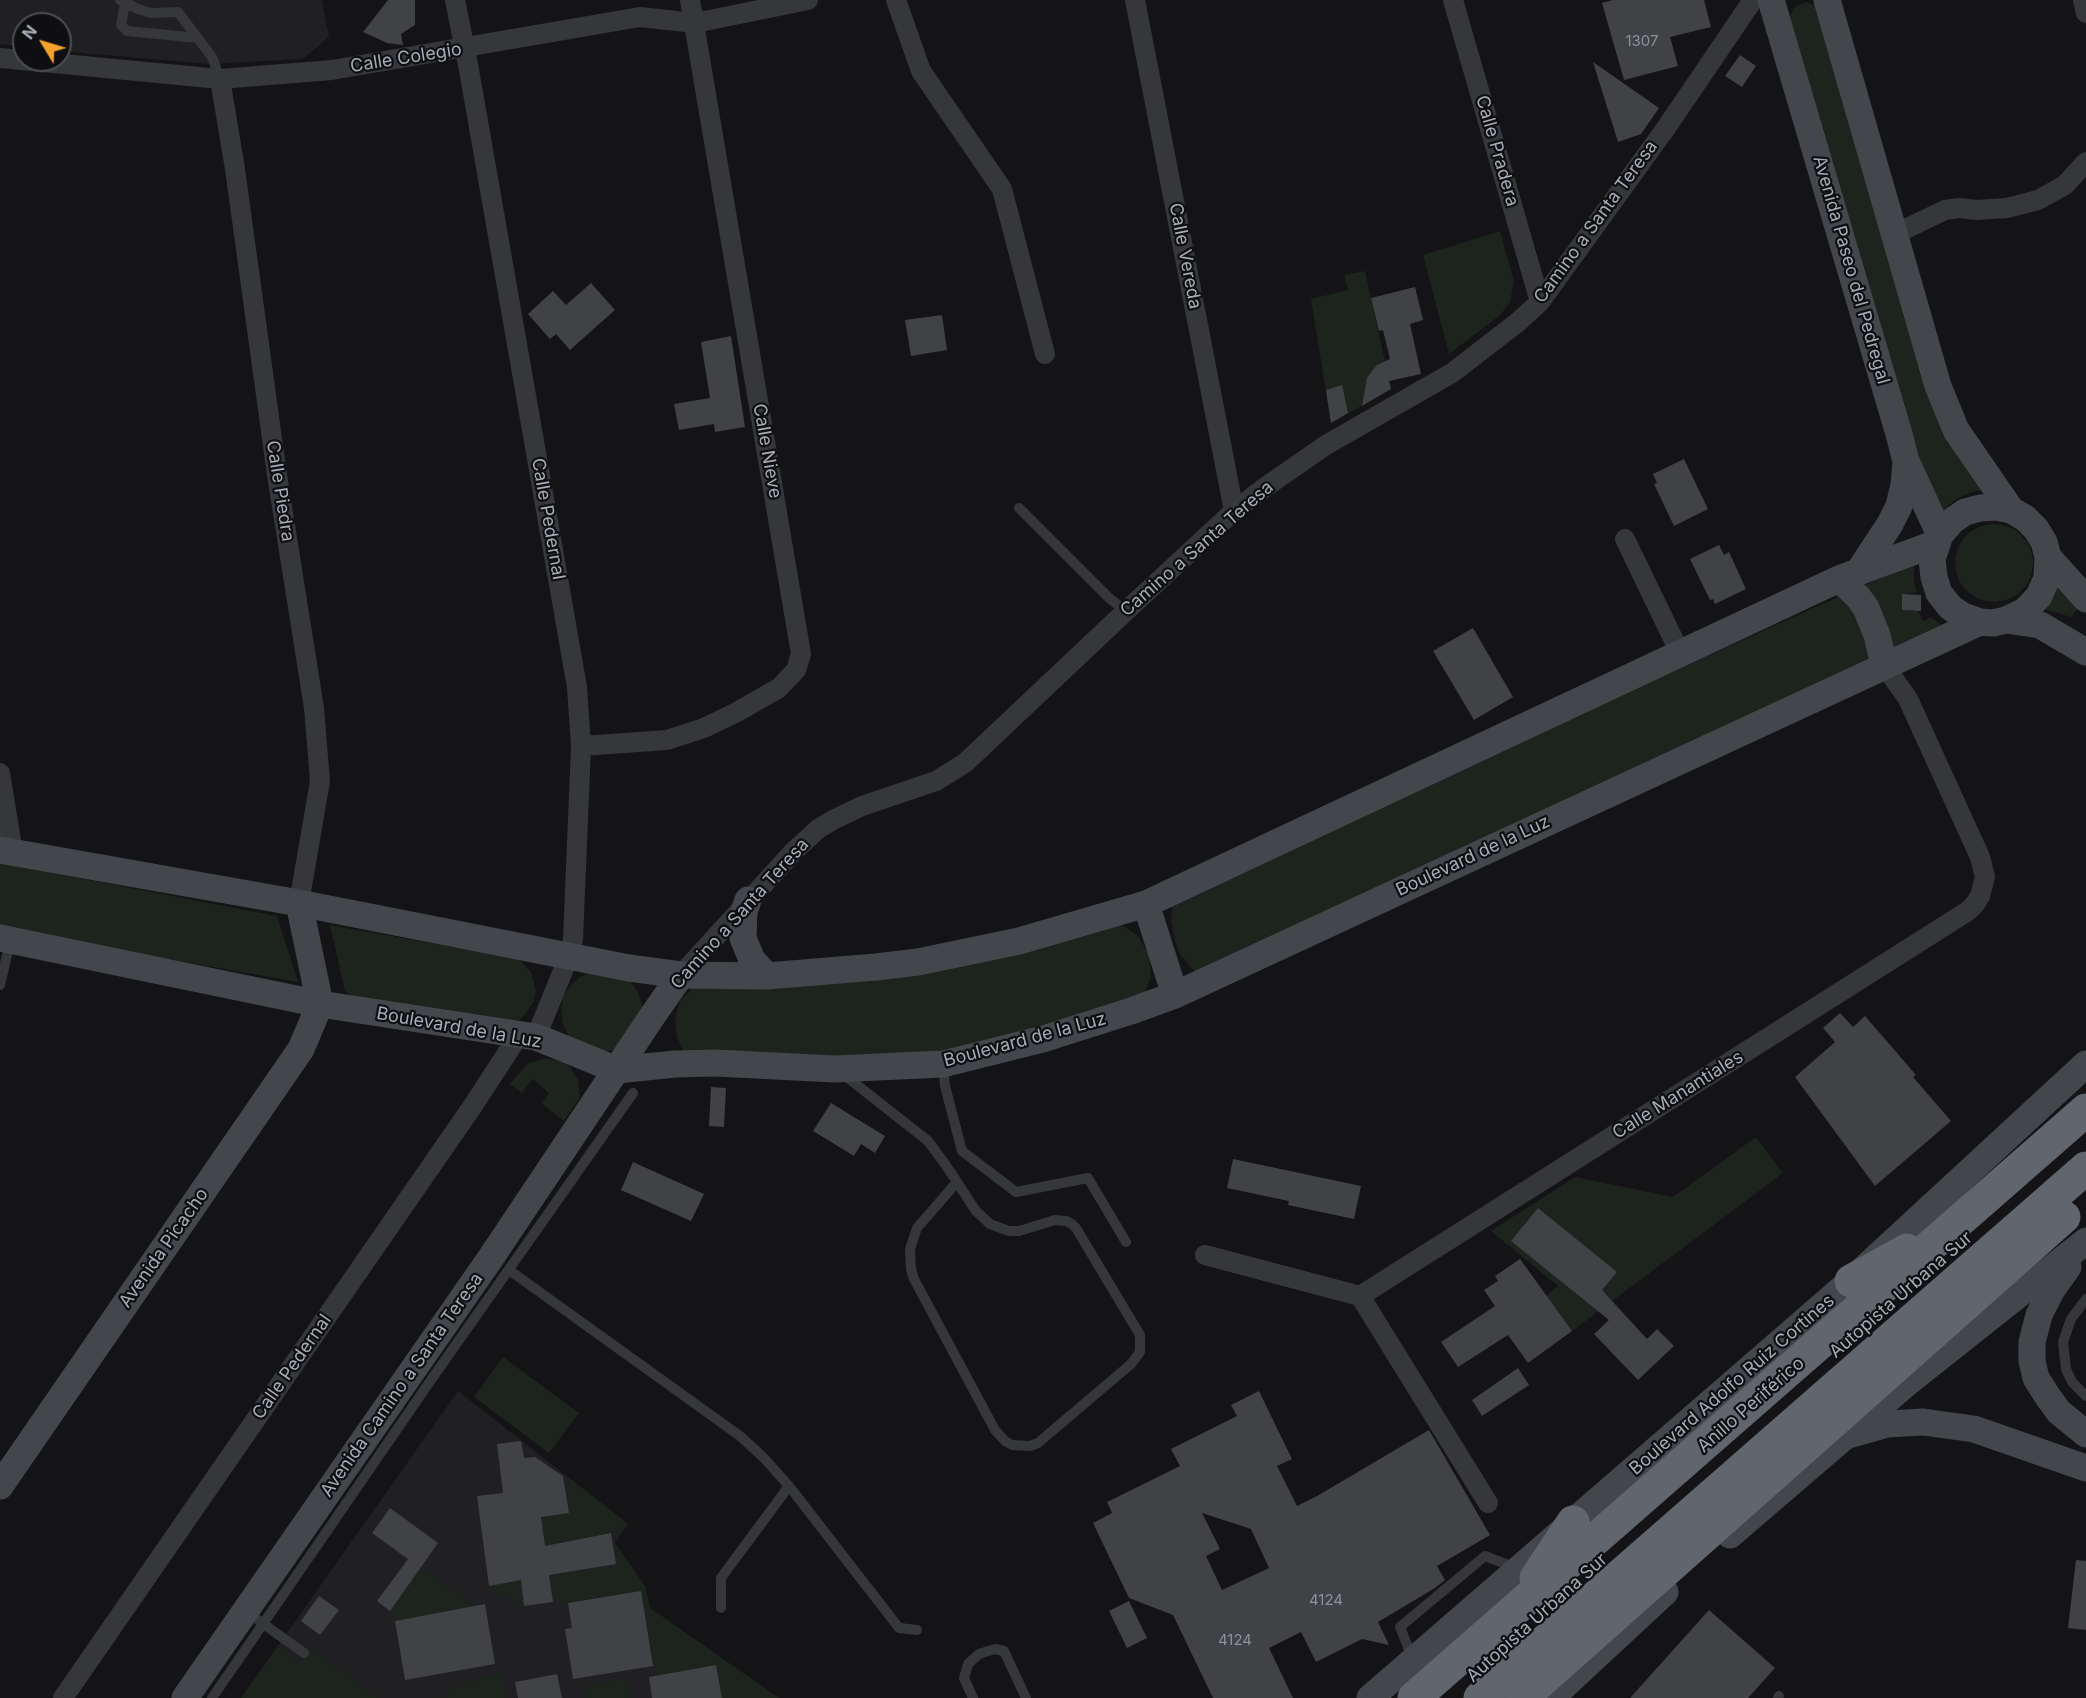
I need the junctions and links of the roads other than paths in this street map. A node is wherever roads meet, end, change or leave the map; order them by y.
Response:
1 (455, 0) edge
2 (690, 0) edge
3 (808, 0) edge
4 (896, 0) edge
5 (1135, 0) edge
6 (1453, 0) edge
7 (1753, 0) edge
8 (1771, 0) edge
9 (1827, 0) edge
10 (2083, 0) edge
11 (123, 2) edge
12 (2086, 13) edge
13 (695, 23) junction
14 (198, 38) junction
15 (464, 48) junction
16 (0, 58) edge
17 (220, 79) junction
18 (2086, 162) edge
19 (1895, 234) junction
20 (1540, 302) junction
21 (1045, 354) dead end
22 (1905, 461) junction
23 (1019, 508) dead end
24 (2011, 510) junction
25 (1234, 511) junction
26 (1625, 539) dead end
27 (1938, 539) junction
28 (2048, 557) junction
29 (1849, 575) junction
30 (2086, 599) edge
31 (1126, 611) junction
32 (2006, 620) junction
33 (1980, 622) junction
34 (2085, 652) edge
35 (1680, 653) junction
36 (1884, 665) junction
37 (581, 746) junction
38 (0, 773) edge
39 (7, 852) edge
40 (748, 900) junction
41 (299, 903) junction
42 (1146, 904) junction
43 (5, 939) edge
44 (570, 956) junction
45 (681, 975) junction
46 (767, 976) junction
47 (0, 985) edge
48 (1175, 995) junction
49 (320, 1004) junction
50 (528, 1036) junction
51 (943, 1064) junction
52 (2083, 1065) edge
53 (835, 1069) junction
54 (617, 1071) junction
55 (633, 1093) dead end
56 (2086, 1110) edge
57 (2086, 1132) edge
58 (2086, 1167) edge
59 (957, 1182) junction
60 (2086, 1197) edge
61 (1964, 1219) junction
62 (2086, 1241) edge
63 (1126, 1242) dead end
64 (1205, 1255) dead end
65 (509, 1270) junction
66 (2001, 1274) junction
67 (1851, 1281) junction
68 (1360, 1296) junction
69 (2086, 1299) edge
70 (426, 1369) junction
71 (1907, 1383) junction
72 (2086, 1396) edge
73 (2086, 1434) edge
74 (1843, 1437) junction
75 (2086, 1468) edge
76 (0, 1486) edge
77 (789, 1486) junction
78 (1488, 1503) dead end
79 (1573, 1522) junction
80 (720, 1608) dead end
81 (1511, 1615) junction
82 (254, 1617) junction
83 (917, 1630) dead end
84 (304, 1653) dead end
85 (63, 1698) edge
86 (185, 1698) edge
87 (212, 1698) edge
88 (973, 1698) edge
89 (1026, 1698) edge
90 (1370, 1698) edge
91 (1414, 1698) edge
92 (1447, 1698) edge
93 (1480, 1698) edge
94 (1522, 1698) edge
95 (1551, 1698) edge

1 - 15 street, Calle Pedernal
2 - 13 street, Calle Nieve
3 - 13 street, Calle Colegio
4 - 21 street
5 - 25 street, Calle Vereda
6 - 20 street, Calle Pradera
7 - 20 street, Camino a Santa Teresa
8 - 22 street, Avenida Paseo del Pedregal
9 - 19 street
10 - 12 street
11 - 14 lane
11 - 14 lane
13 - 15 street, Calle Colegio
13 - 37 street, Calle Nieve
14 - 17 lane
15 - 17 street, Calle Colegio
15 - 37 street, Calle Pedernal
16 - 17 street, Calle Colegio
17 - 41 street, Calle Piedra
18 - 19 street
19 - 24 street
20 - 25 street, Camino a Santa Teresa
22 - 27 street, Avenida Paseo del Pedregal
22 - 29 street
23 - 31 lane
24 - 27 street
24 - 28 street
25 - 31 street, Camino a Santa Teresa
26 - 35 street
27 - 29 street
27 - 33 street
28 - 30 street
28 - 32 street
29 - 35 street
29 - 36 street
31 - 40 street, Camino a Santa Teresa
32 - 33 street
32 - 34 street
33 - 36 street, Boulevard de la Luz
35 - 42 street
36 - 48 street, Boulevard de la Luz
36 - 68 street, Calle Manantiales
37 - 44 street, Calle Pedernal
38 - 39 street
39 - 41 street
40 - 45 street, Camino a Santa Teresa
40 - 46 street
41 - 44 street
41 - 49 street
42 - 46 street
42 - 48 street
43 - 47 lane
43 - 49 street, Boulevard de la Luz
44 - 45 street
44 - 50 street, Calle Pedernal
45 - 46 street
45 - 54 street, Camino a Santa Teresa
48 - 51 street, Boulevard de la Luz
49 - 50 street, Boulevard de la Luz
49 - 76 street, Avenida Picacho
50 - 54 street, Boulevard de la Luz
50 - 85 street, Calle Pedernal
51 - 53 street, Boulevard de la Luz
51 - 63 lane
52 - 67 street, Boulevard Adolfo Ruiz Cortines
53 - 54 street, Boulevard de la Luz
53 - 59 lane
54 - 70 street, Avenida Camino a Santa Teresa
55 - 65 lane
56 - 61 highway, Anillo Periférico
57 - 92 highway, Autopista Urbana Sur
58 - 93 highway, Autopista Urbana Sur
59 - 59 lane
60 - 66 highway
61 - 67 highway
61 - 81 highway, Anillo Periférico
62 - 71 street
62 - 73 street
64 - 68 street
65 - 70 lane
65 - 77 lane
66 - 71 highway
66 - 94 highway
67 - 79 street, Boulevard Adolfo Ruiz Cortines
68 - 78 street
69 - 72 lane
70 - 82 street, Avenida Camino a Santa Teresa
71 - 74 street
74 - 75 street
74 - 95 street
77 - 80 lane
77 - 83 lane
79 - 81 highway
79 - 90 street, Boulevard Adolfo Ruiz Cortines
81 - 91 highway, Anillo Periférico
82 - 84 lane
82 - 86 street, Avenida Camino a Santa Teresa
82 - 87 lane
88 - 89 lane

